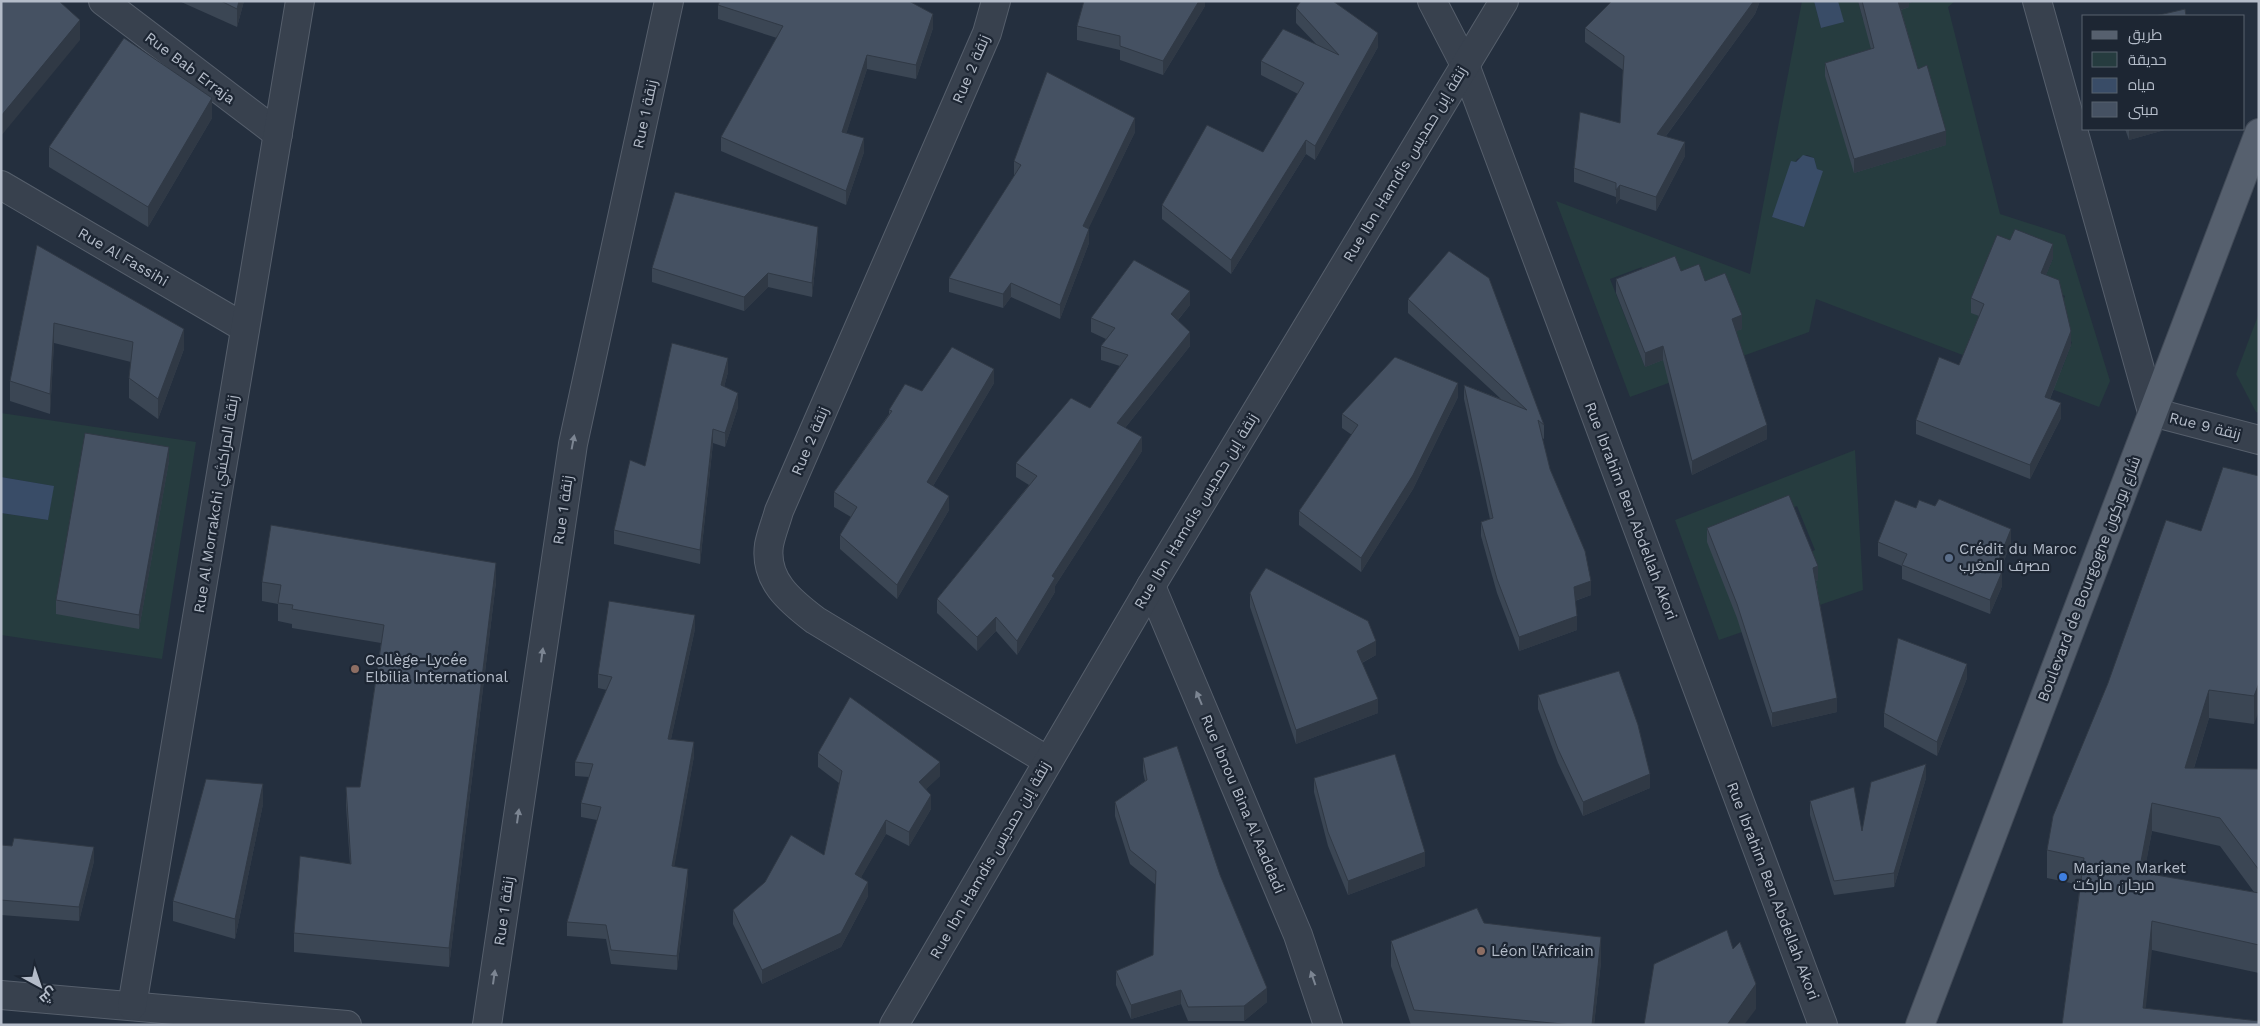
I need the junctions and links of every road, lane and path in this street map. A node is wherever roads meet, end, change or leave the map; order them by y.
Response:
1 (103, 1) edge
2 (300, 1) edge
3 (669, 1) edge
4 (996, 1) edge
5 (1432, 1) edge
6 (1504, 1) edge
7 (2037, 1) edge
8 (1464, 66) junction
9 (2259, 133) edge
10 (278, 134) junction
11 (1, 185) edge
12 (245, 328) junction
13 (2152, 412) junction
14 (2259, 440) edge
15 (1151, 586) junction
16 (1048, 761) junction
17 (1, 995) edge
18 (132, 1006) junction
19 (347, 1025) edge
20 (487, 1025) edge
21 (894, 1025) edge
22 (1328, 1025) edge
23 (1824, 1025) edge
24 (1920, 1025) edge

1 - 10 street, Rue Bab Erraja
2 - 10 street, Rue Al Morrakchi زنقة المراكشي
20 -> 3 street, Rue 1 زنقة
4 - 16 street, Rue 2 زنقة
5 - 8 street, Rue Ibrahim Ben Abdellah Akori
6 - 8 street, Rue Ibn Hamdis زنقة إبن حمديس
7 - 13 street
8 - 15 street, Rue Ibn Hamdis زنقة إبن حمديس
8 - 23 street, Rue Ibrahim Ben Abdellah Akori
9 - 13 main road, Boulevard de Bourgogne شارع بوركون
10 - 12 street, Rue Al Morrakchi زنقة المراكشي
11 - 12 street, Rue Al Fassihi
12 - 18 street, Rue Al Morrakchi زنقة المراكشي
13 - 14 street, Rue 9 زنقة
13 - 24 main road, Boulevard de Bourgogne شارع بوركون
15 - 16 street, Rue Ibn Hamdis زنقة إبن حمديس
22 -> 15 street, Rue Ibnou Bina Al Aaddadi
16 - 21 street, Rue Ibn Hamdis زنقة إبن حمديس
17 - 18 street
18 - 19 street

